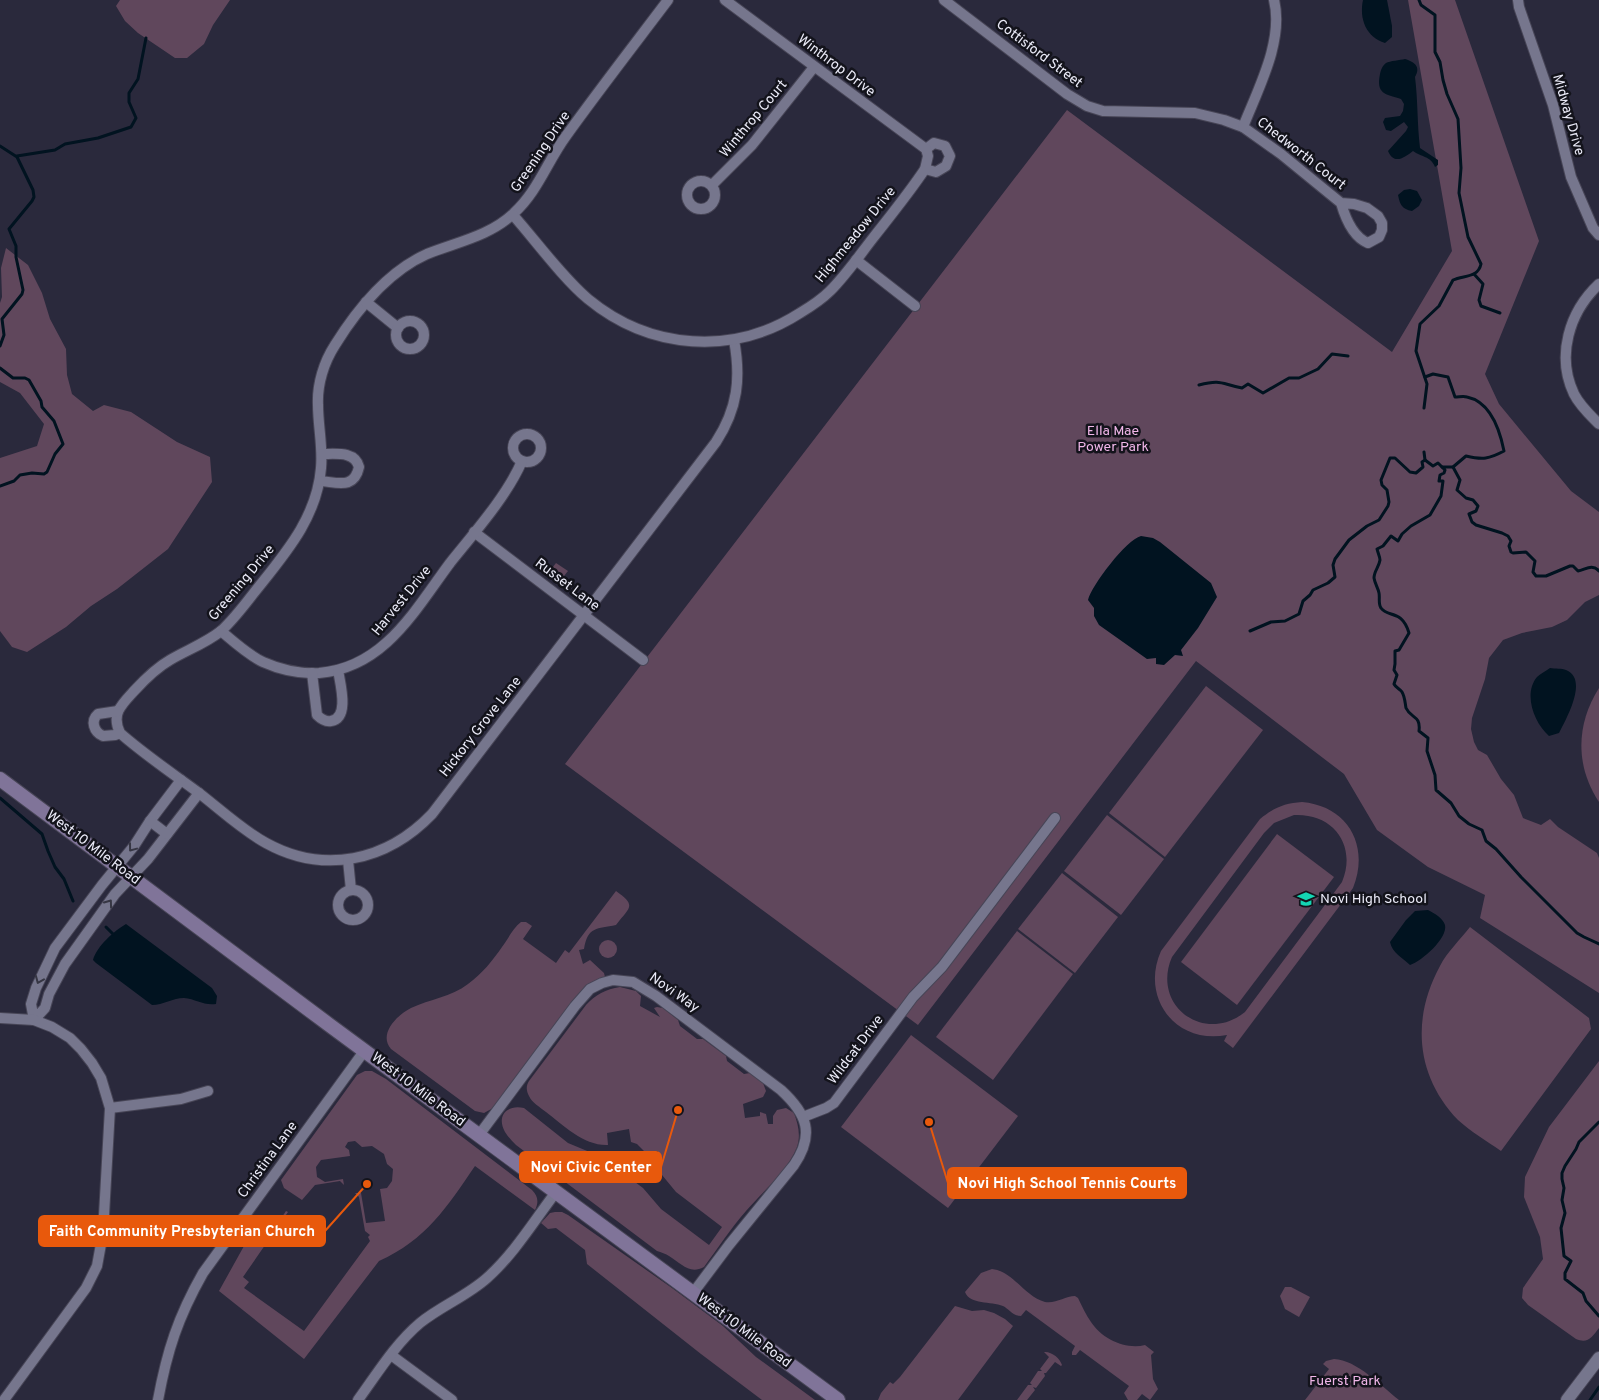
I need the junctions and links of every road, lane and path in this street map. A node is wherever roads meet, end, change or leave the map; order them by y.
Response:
1 (668, 0) edge
2 (725, 0) edge
3 (944, 0) edge
4 (1274, 0) edge
5 (1518, 0) edge
6 (814, 67) junction
7 (1243, 127) junction
8 (927, 153) junction
9 (926, 169) junction
10 (712, 185) dead end
11 (1341, 203) junction
12 (513, 215) junction
13 (1599, 235) edge
14 (856, 260) junction
15 (1599, 284) edge
16 (366, 302) junction
17 (915, 306) dead end
18 (398, 328) dead end
19 (734, 340) junction
20 (1599, 424) edge
21 (322, 454) junction
22 (522, 461) dead end
23 (320, 481) junction
24 (474, 532) junction
25 (585, 615) junction
26 (221, 631) junction
27 (643, 660) dead end
28 (338, 670) junction
29 (312, 673) junction
30 (117, 716) junction
31 (120, 733) junction
32 (0, 779) edge
33 (182, 780) junction
34 (199, 793) junction
35 (1055, 818) dead end
36 (150, 821) junction
37 (167, 834) junction
38 (348, 860) junction
39 (117, 866) junction
40 (132, 877) junction
41 (352, 890) dead end
42 (76, 919) junction
43 (90, 929) junction
44 (0, 1018) edge
45 (34, 1020) junction
46 (364, 1050) junction
47 (208, 1091) dead end
48 (110, 1108) junction
49 (803, 1117) junction
50 (479, 1135) junction
51 (556, 1192) junction
52 (693, 1293) junction
53 (391, 1355) junction
54 (1599, 1358) edge
55 (4, 1400) edge
56 (158, 1400) edge
57 (358, 1400) edge
58 (452, 1400) edge
59 (838, 1400) edge
60 (1567, 1400) edge

1 - 12 street, Greening Drive
2 - 6 street, Winthrop Drive
3 - 7 street, Cottisford Street
4 - 7 street
5 - 13 street, Midway Drive
6 - 8 street, Winthrop Drive
6 - 10 street, Winthrop Court
7 - 11 street, Chedworth Court
8 - 9 street, Highmeadow Drive
8 - 9 street
9 - 14 street, Highmeadow Drive
11 - 11 street, Chedworth Court
12 - 16 street, Greening Drive
12 - 19 street, Highmeadow Drive
14 - 17 street
14 - 19 street, Highmeadow Drive
15 - 20 street
16 - 18 street
16 - 21 street, Greening Drive
19 - 25 street, Hickory Grove Lane
21 - 23 street, Greening Drive
21 - 23 street
22 - 24 street, Harvest Drive
23 - 26 street, Greening Drive
24 - 25 street, Russet Lane
24 - 28 street, Harvest Drive
25 - 27 street, Russet Lane
25 - 38 street, Hickory Grove Lane
26 - 29 street, Harvest Drive
26 - 30 street, Greening Drive
28 - 29 street, Harvest Drive
28 - 29 street
30 - 31 street
30 - 31 street
31 - 33 street, Hickory Grove Lane
32 - 39 main road, West 10 Mile Road
33 - 34 street, Hickory Grove Lane
33 - 36 street
34 - 37 street
34 - 38 street, Hickory Grove Lane
35 - 49 street, Wildcat Drive
36 - 37 street
36 -> 39 street
37 - 40 street
38 - 41 street
39 - 40 main road, West 10 Mile Road
39 - 42 street
43 -> 40 street
40 - 46 main road, West 10 Mile Road
42 - 43 street
42 -> 45 street
43 - 45 street
44 - 45 street
45 - 48 street
46 - 50 main road, West 10 Mile Road
46 - 56 street, Christina Lane
47 - 48 street
48 - 55 street
49 - 50 street, Novi Way
49 - 52 street
50 - 51 main road, West 10 Mile Road
51 - 52 main road, West 10 Mile Road
51 - 53 street
52 - 59 main road, West 10 Mile Road
53 - 57 street
53 - 58 street
54 - 60 street

